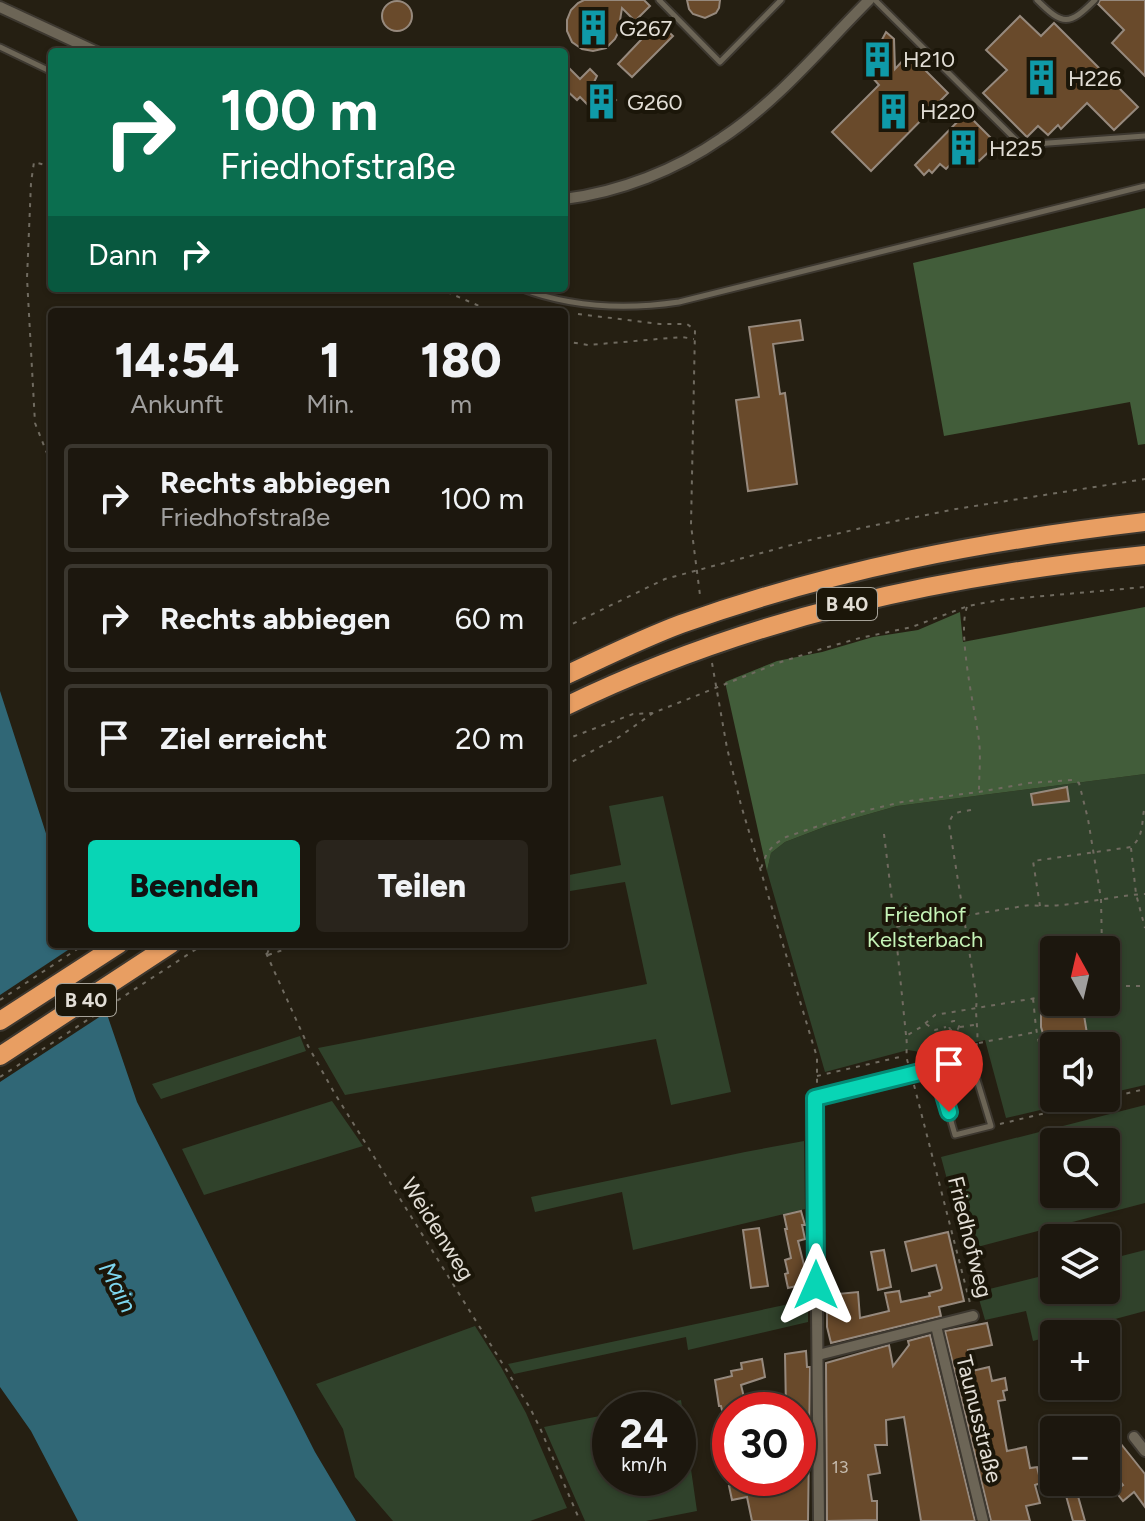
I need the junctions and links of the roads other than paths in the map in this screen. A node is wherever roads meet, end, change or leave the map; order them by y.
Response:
1 (659, 0) edge
2 (781, 0) edge
3 (872, 0) edge
4 (1037, 0) edge
5 (1095, 0) edge
6 (0, 7) edge
7 (0, 47) edge
8 (88, 48) edge
9 (48, 70) edge
10 (1145, 136) edge
11 (1145, 186) edge
12 (568, 198) edge
13 (535, 292) edge
14 (1145, 522) edge
15 (1145, 555) edge
16 (568, 674) edge
17 (568, 705) edge
18 (113, 948) edge
19 (165, 948) edge
20 (0, 1021) edge
21 (0, 1056) edge
22 (970, 1059) joint
23 (936, 1068) junction
24 (973, 1316) road end
25 (936, 1326) junction
26 (818, 1355) junction
27 (1134, 1437) dead end
28 (1145, 1451) edge
29 (819, 1521) edge
30 (983, 1521) edge

1 - 2 lane
3 - 10 lane
3 - 12 street
4 - 5 lane
6 - 8 street
7 - 9 lane
11 - 13 lane
14 - 16 highway, B 40
15 - 17 highway, B 40
18 - 20 highway, B 40
19 - 21 highway, B 40
22 - 23 street
22 - 23 lane
23 - 26 street
24 - 25 street
25 - 26 street
25 - 30 street, Taunusstraße
26 - 29 street
27 - 28 street

